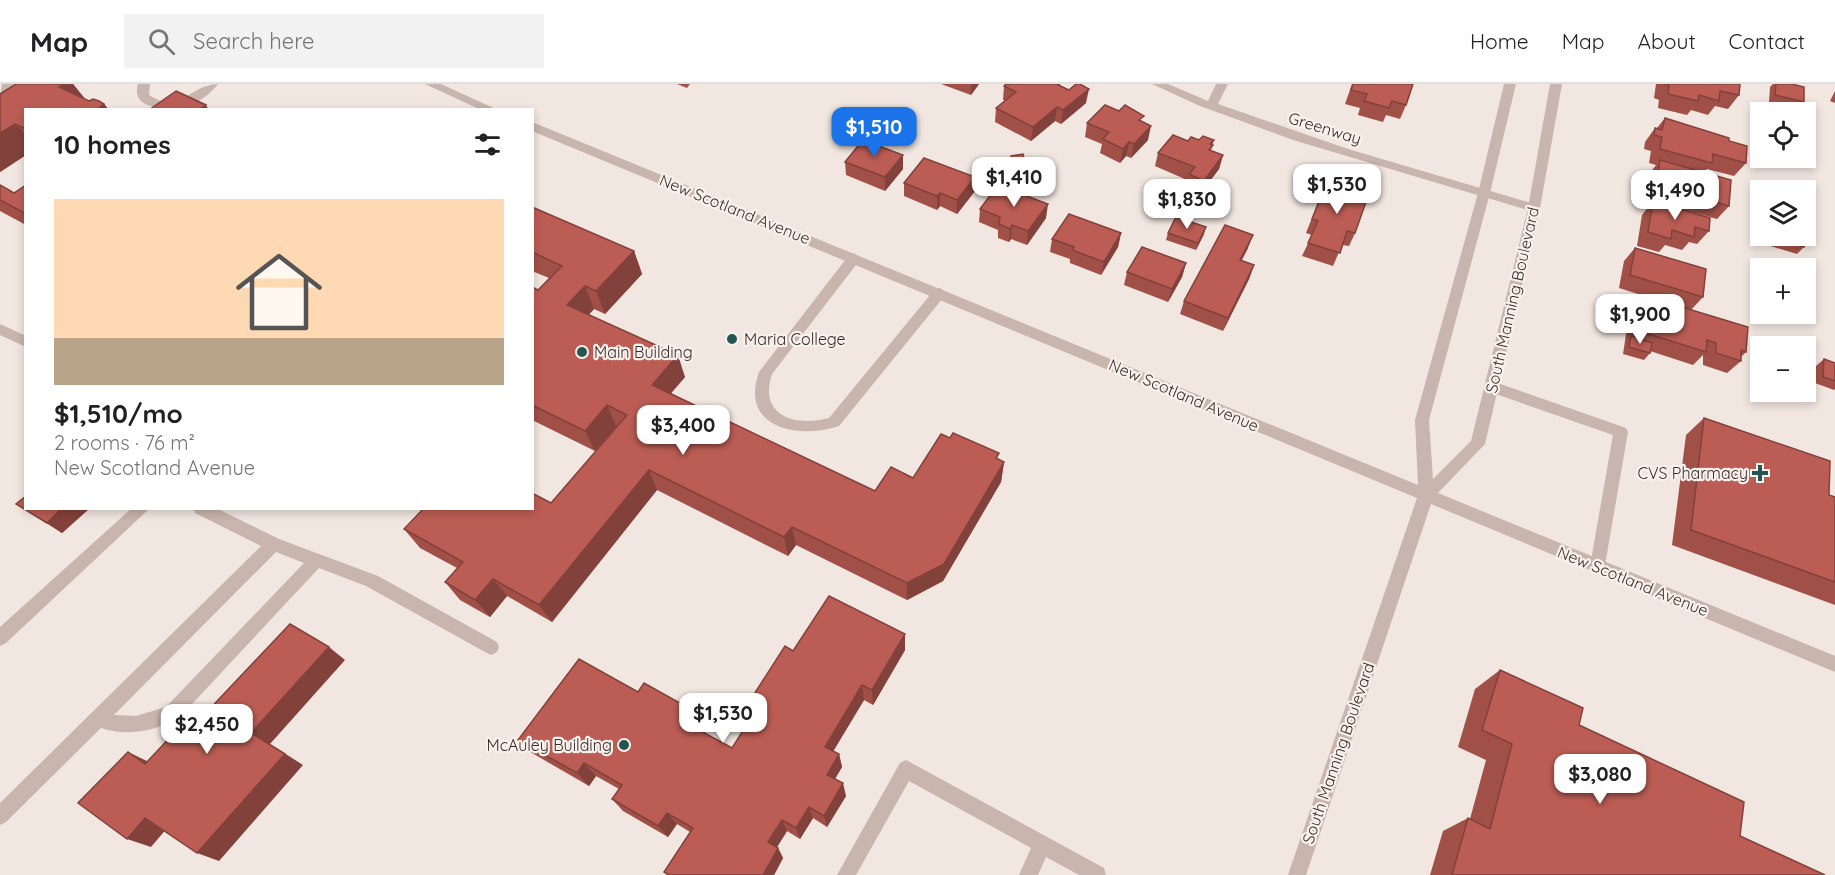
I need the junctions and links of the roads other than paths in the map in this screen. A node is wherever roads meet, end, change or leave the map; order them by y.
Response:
1 (8, 84) edge
2 (144, 84) edge
3 (212, 84) edge
4 (431, 84) edge
5 (1158, 84) edge
6 (1222, 84) edge
7 (1510, 84) edge
8 (1556, 84) edge
9 (0, 95) edge
10 (1212, 106) junction
11 (488, 108) edge
12 (534, 127) edge
13 (1485, 193) junction
14 (1534, 208) junction
15 (854, 258) junction
16 (940, 293) junction
17 (0, 329) edge
18 (24, 341) edge
19 (1492, 387) junction
20 (1426, 495) junction
21 (141, 510) edge
22 (204, 510) edge
23 (273, 544) junction
24 (316, 561) junction
25 (1598, 566) junction
26 (0, 638) edge
27 (491, 647) dead end
28 (1835, 664) edge
29 (100, 719) junction
30 (0, 816) edge
31 (1042, 845) junction
32 (846, 875) edge
33 (1028, 875) edge
34 (1097, 875) edge
35 (1297, 875) edge

1 - 9 street
2 - 3 street
4 - 11 street
5 - 10 street, Greenway
6 - 10 street
7 - 13 street, South Manning Boulevard
8 - 14 street, South Manning Boulevard
10 - 13 street, Greenway
12 - 15 street, New Scotland Avenue
13 - 14 street, Greenway
13 - 20 street, South Manning Boulevard
14 - 19 street, South Manning Boulevard
15 - 16 street, New Scotland Avenue
15 - 16 street
16 - 20 street, New Scotland Avenue
17 - 18 street
19 - 20 street, South Manning Boulevard
19 - 25 street
20 - 25 street, New Scotland Avenue
20 - 35 street, South Manning Boulevard
21 - 26 street
22 - 23 street
23 - 24 street
23 - 29 street
24 - 27 street
24 - 29 street
25 - 28 street, New Scotland Avenue
29 - 30 street
31 - 32 street
31 - 33 street
31 - 34 street

